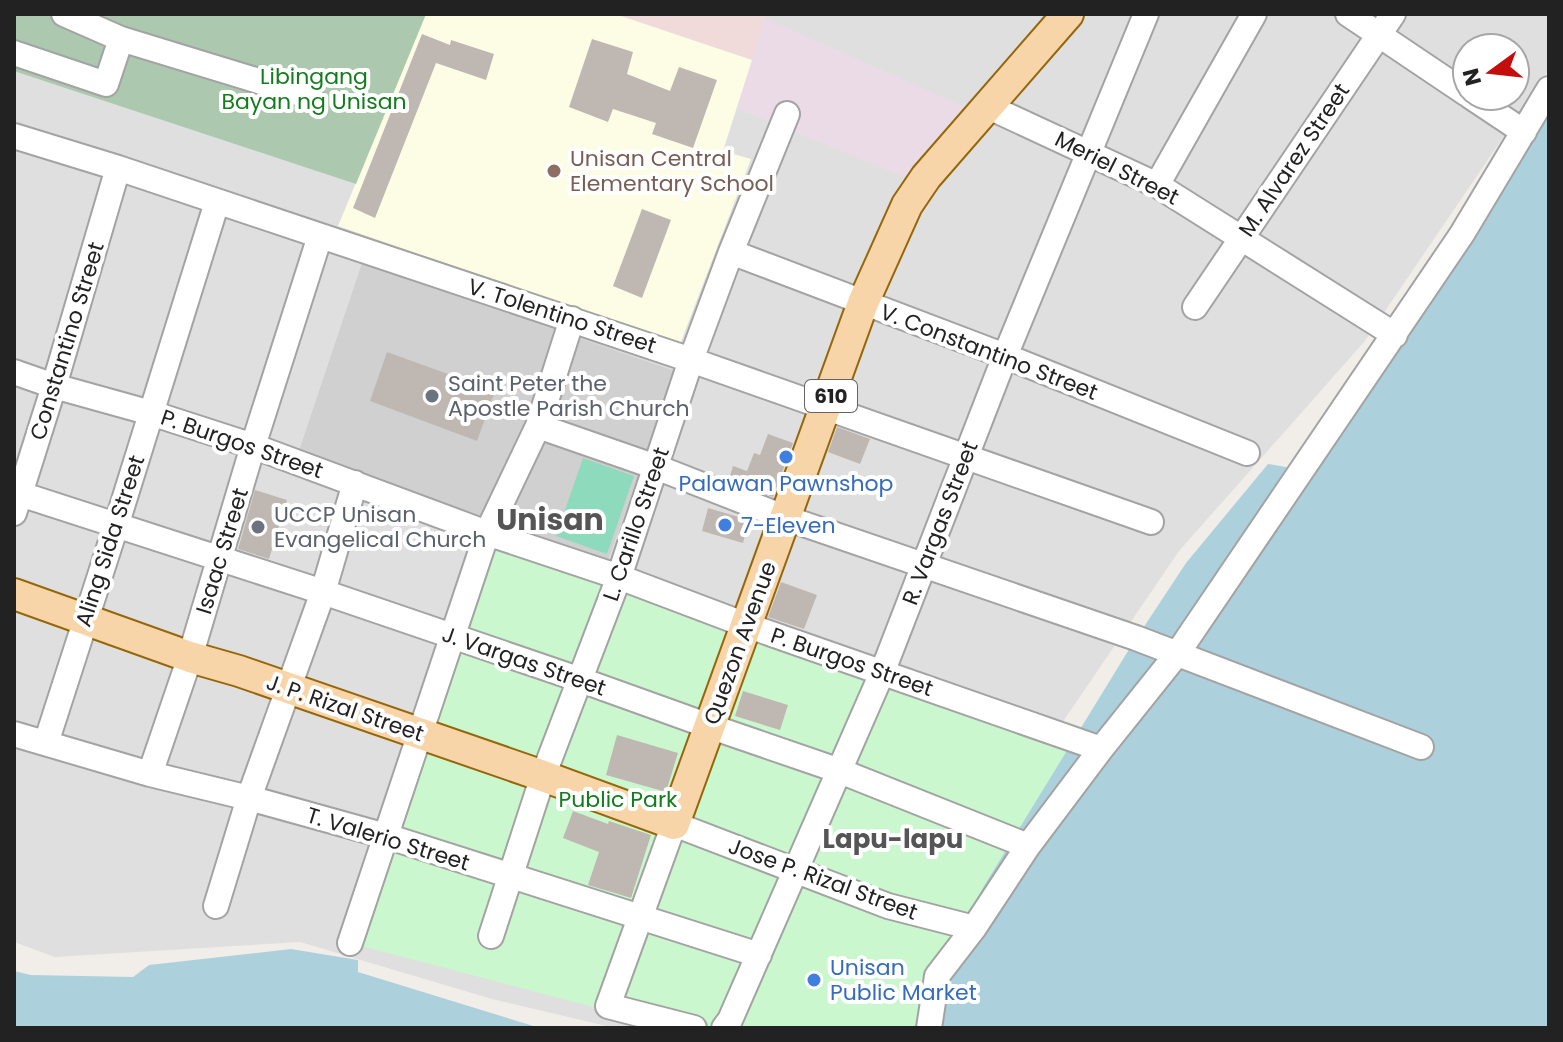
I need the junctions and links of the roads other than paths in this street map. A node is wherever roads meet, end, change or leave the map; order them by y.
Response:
1 (64, 14) edge
2 (1068, 14) edge
3 (1146, 14) edge
4 (1254, 14) edge
5 (1348, 14) edge
6 (1393, 14) edge
7 (1378, 35) junction
8 (121, 39) junction
9 (14, 53) edge
10 (1451, 84) edge
11 (1549, 89) edge
12 (311, 97) dead end
13 (987, 106) junction
14 (1494, 112) edge
15 (787, 114) dead end
16 (1524, 132) junction
17 (14, 136) edge
18 (1089, 152) junction
19 (118, 168) junction
20 (1157, 185) junction
21 (217, 202) junction
22 (320, 236) junction
23 (1242, 237) junction
24 (731, 252) junction
25 (863, 303) junction
26 (1195, 307) dead end
27 (572, 319) junction
28 (1395, 335) junction
29 (1005, 356) junction
30 (691, 360) junction
31 (14, 372) edge
32 (54, 386) junction
33 (827, 407) junction
34 (151, 413) junction
35 (538, 426) junction
36 (253, 446) junction
37 (1247, 453) dead end
38 (965, 457) junction
39 (656, 467) junction
40 (355, 483) junction
41 (16, 499) edge
42 (786, 518) junction
43 (1151, 522) dead end
44 (116, 526) junction
45 (487, 533) junction
46 (220, 558) junction
47 (924, 566) junction
48 (619, 577) junction
49 (323, 592) junction
50 (14, 594) edge
51 (86, 620) junction
52 (746, 625) junction
53 (453, 637) junction
54 (1177, 654) junction
55 (190, 657) junction
56 (882, 673) junction
57 (581, 680) junction
58 (289, 688) junction
59 (709, 726) junction
60 (14, 734) edge
61 (419, 734) junction
62 (46, 743) junction
63 (1421, 747) dead end
64 (1101, 749) junction
65 (840, 771) junction
66 (150, 774) junction
67 (543, 776) junction
68 (249, 798) junction
69 (674, 824) junction
70 (386, 836) junction
71 (1028, 846) junction
72 (795, 872) junction
73 (510, 877) junction
74 (216, 906) dead end
75 (641, 917) junction
76 (974, 928) junction
77 (491, 936) dead end
78 (350, 943) dead end
79 (759, 955) junction
80 (733, 1025) edge
81 (694, 1028) edge
82 (929, 1028) edge

1 - 8 street
2 - 13 main road, Quezon Avenue / 610
3 - 18 street, R. Vargas Street
4 - 20 street
5 - 7 street
6 - 7 street, M. Alvarez Street
7 - 10 street
7 - 23 street, M. Alvarez Street
8 - 9 street
8 - 12 street
11 - 16 street
13 - 18 street, Meriel Street
13 - 25 main road, Quezon Avenue / 610
14 - 16 street
15 - 24 street, L. Carillo Street
16 - 28 street
17 - 19 street, V. Tolentino Street
18 - 20 street, Meriel Street
18 - 29 street, R. Vargas Street
19 - 21 street, V. Tolentino Street
19 - 32 street, Constantino Street
20 - 23 street, Meriel Street
21 - 22 street, V. Tolentino Street
21 - 34 street, Aling Sida Street
22 - 27 street, V. Tolentino Street
22 - 36 street, Isaac Street
23 - 26 street, M. Alvarez Street
23 - 28 street, Meriel Street
24 - 25 street, V. Constantino Street
24 - 30 street, L. Carillo Street
25 - 29 street, V. Constantino Street
25 - 33 main road, Quezon Avenue / 610
27 - 30 street, V. Tolentino Street
27 - 35 street
28 - 54 street
29 - 37 street, V. Constantino Street
29 - 38 street, R. Vargas Street
30 - 33 street, V. Tolentino Street
30 - 39 street, L. Carillo Street
31 - 32 street, P. Burgos Street
32 - 34 street, P. Burgos Street
32 - 41 street, Constantino Street
33 - 38 street, V. Tolentino Street
33 - 42 main road, Quezon Avenue / 610
34 - 36 street, P. Burgos Street
34 - 44 street, Aling Sida Street
35 - 39 street
35 - 45 street
36 - 40 street, P. Burgos Street
36 - 46 street, Isaac Street
38 - 43 street, V. Tolentino Street
38 - 47 street, R. Vargas Street
39 - 42 street
39 - 48 street, L. Carillo Street
40 - 45 street, P. Burgos Street
40 - 49 street
41 - 44 street, J. Vargas Street
42 - 47 street
42 - 52 main road, Quezon Avenue / 610
44 - 46 street, J. Vargas Street
44 - 51 street, Aling Sida Street
45 - 48 street, P. Burgos Street
45 - 53 street
46 - 49 street, J. Vargas Street
46 - 55 street, Isaac Street
47 - 54 street
47 - 56 street, R. Vargas Street
48 - 52 street, P. Burgos Street
48 - 57 street, L. Carillo Street
49 - 53 street, J. Vargas Street
49 - 58 street
50 - 51 main road, J. P. Rizal Street
51 - 55 main road, J. P. Rizal Street
51 - 62 street, Aling Sida Street
52 - 56 street, P. Burgos Street
52 - 59 main road, Quezon Avenue / 610
53 - 57 street, J. Vargas Street
53 - 61 street
54 - 63 street
54 - 64 street
55 - 58 main road, J. P. Rizal Street
55 - 66 street, Isaac Street
56 - 64 street, P. Burgos Street
56 - 65 street, R. Vargas Street
57 - 59 street, J. Vargas Street
57 - 67 street, L. Carillo Street
58 - 61 main road, J. P. Rizal Street
58 - 68 street
59 - 65 street, J. Vargas Street
59 - 69 main road, Quezon Avenue / 610
60 - 62 street, T. Valerio Street
61 - 67 main road, J. P. Rizal Street
61 - 70 street
62 - 66 street, T. Valerio Street
64 - 71 street
65 - 71 street, J. Vargas Street
65 - 72 street, R. Vargas Street
66 - 68 street, T. Valerio Street
67 - 69 main road, J. P. Rizal Street
67 - 73 street, L. Carillo Street
68 - 70 street, T. Valerio Street
68 - 74 street
69 - 72 street, Jose P. Rizal Street
69 - 75 street
70 - 73 street, T. Valerio Street
70 - 78 street
71 - 76 street
72 - 76 street, Jose P. Rizal Street
72 - 79 street, R. Vargas Street
73 - 75 street, T. Valerio Street
73 - 77 street, L. Carillo Street
75 - 79 street, T. Valerio Street
75 - 81 street
76 - 82 street
79 - 80 street, R. Vargas Street

